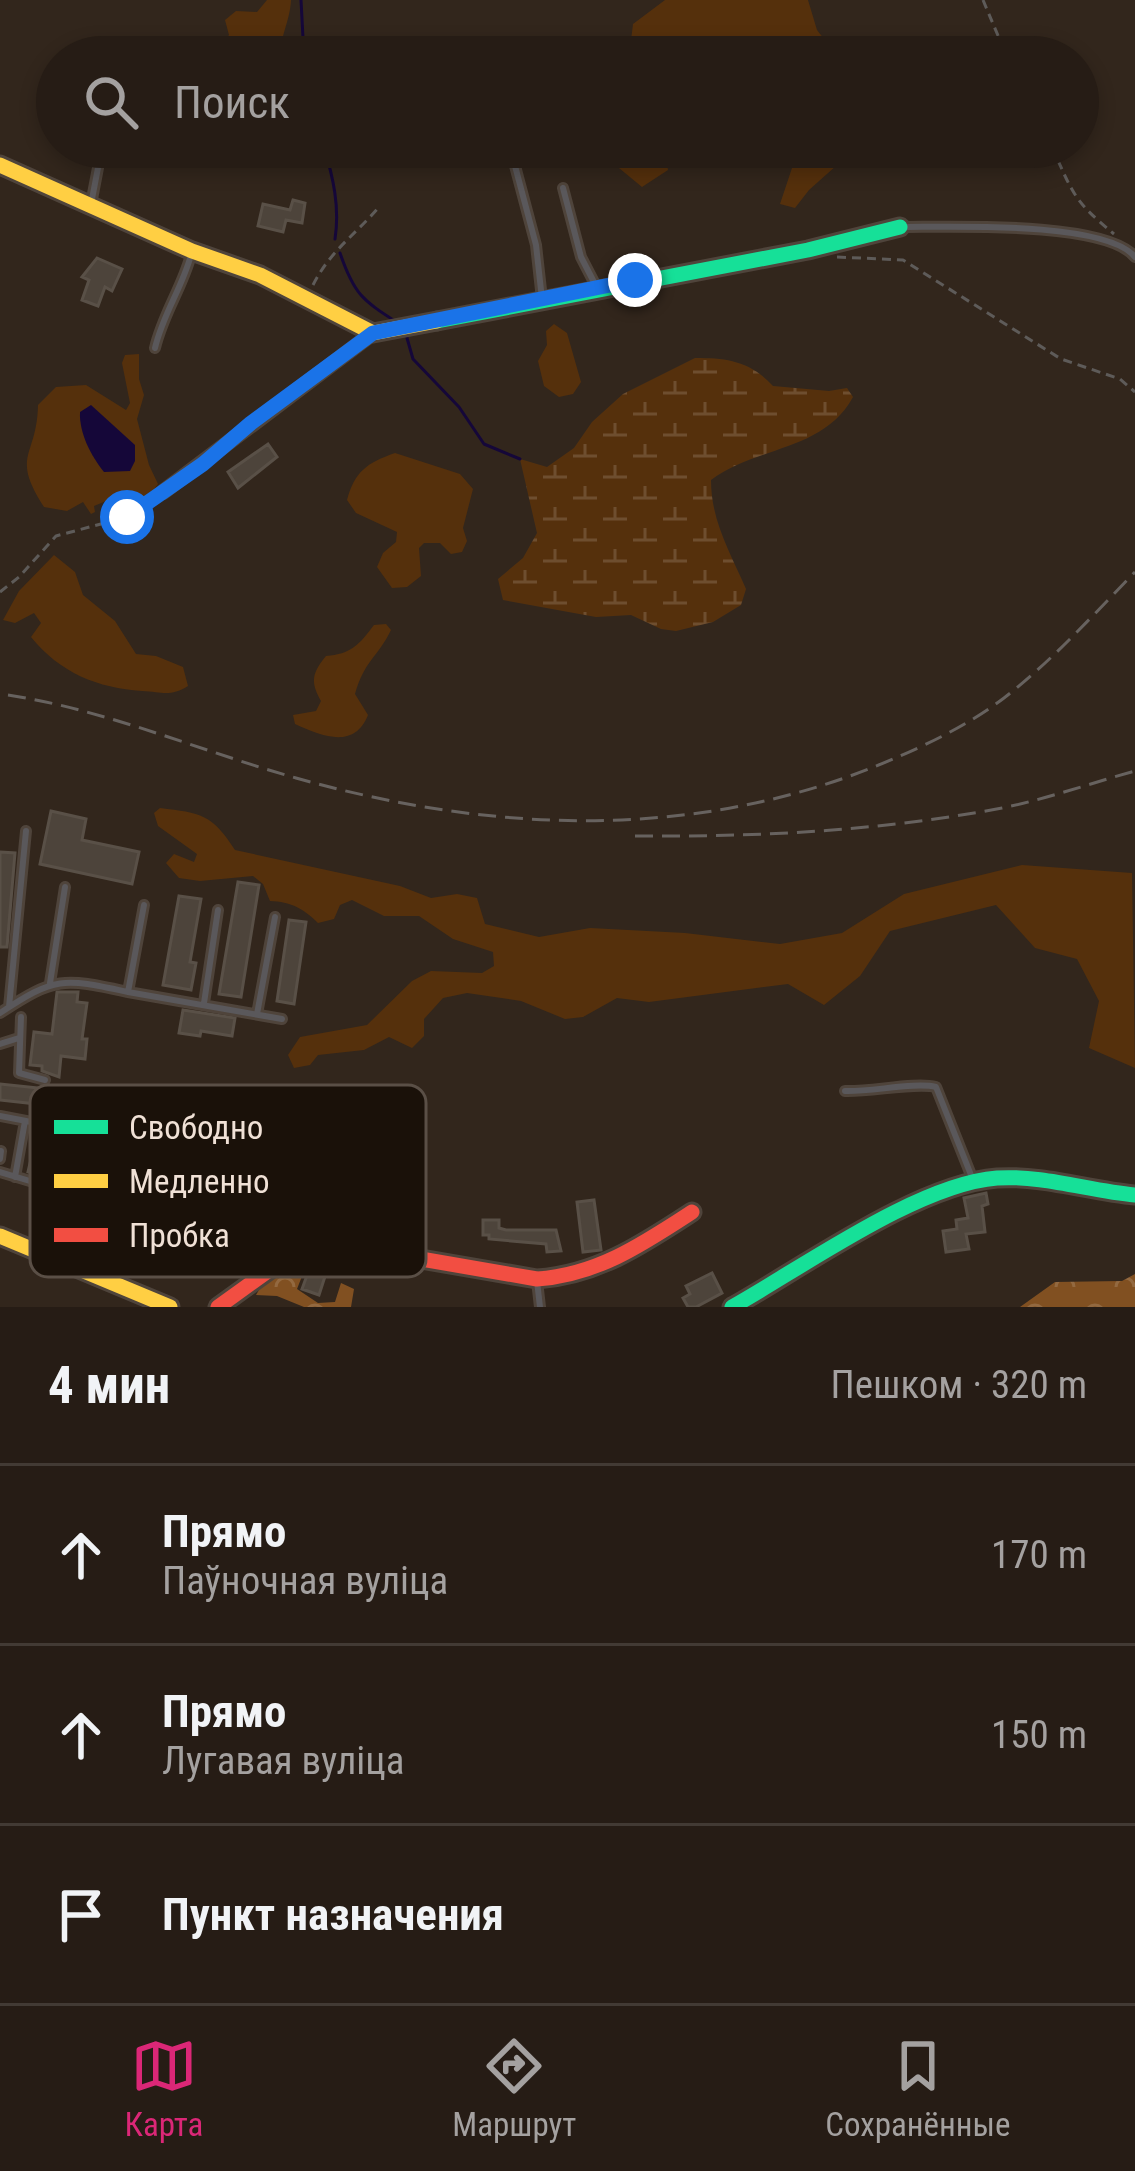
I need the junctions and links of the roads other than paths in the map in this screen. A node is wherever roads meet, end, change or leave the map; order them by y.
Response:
1 (0, 165) edge
2 (98, 168) edge
3 (516, 168) edge
4 (563, 188) dead end
5 (92, 203) junction
6 (900, 227) joint
7 (192, 251) junction
8 (1135, 257) edge
9 (597, 288) junction
10 (542, 298) junction
11 (373, 333) junction
12 (155, 348) dead end
13 (163, 492) road end
14 (26, 831) dead end
15 (65, 887) dead end
16 (144, 904) dead end
17 (218, 910) dead end
18 (275, 917) dead end
19 (50, 982) junction
20 (128, 992) junction
21 (204, 1004) junction
22 (9, 1007) junction
23 (0, 1013) edge
24 (257, 1014) junction
25 (21, 1017) dead end
26 (282, 1019) dead end
27 (20, 1038) junction
28 (0, 1045) edge
29 (45, 1079) dead end
30 (844, 1091) dead end
31 (0, 1116) edge
32 (25, 1121) junction
33 (30, 1122) edge
34 (0, 1172) edge
35 (16, 1177) junction
36 (974, 1180) junction
37 (30, 1181) edge
38 (1135, 1196) edge
39 (692, 1212) dead end
40 (0, 1236) edge
41 (30, 1249) edge
42 (426, 1260) edge
43 (98, 1277) edge
44 (262, 1277) edge
45 (537, 1279) junction
46 (170, 1307) edge
47 (218, 1307) edge
48 (540, 1307) edge
49 (732, 1307) edge

1 - 5 street
2 - 5 lane
3 - 10 lane
4 - 9 lane
5 - 7 street
6 - 8 lane
6 - 9 street
7 - 11 street
7 - 12 lane
9 - 10 street
10 - 11 street
11 - 13 street
14 - 22 lane
15 - 19 lane
16 - 20 lane
17 - 21 lane
18 - 24 lane
19 - 20 lane
19 - 22 lane
20 - 21 lane
21 - 24 lane
22 - 23 lane
24 - 26 lane
25 - 27 lane
27 - 28 lane
27 - 29 lane
30 - 36 lane
31 - 32 lane
32 - 33 lane
32 - 35 lane
34 - 35 lane
35 - 37 lane
36 - 38 street
36 - 49 street
39 - 45 street
40 - 41 street
42 - 45 street
43 - 46 street
44 - 47 street
45 - 48 lane

